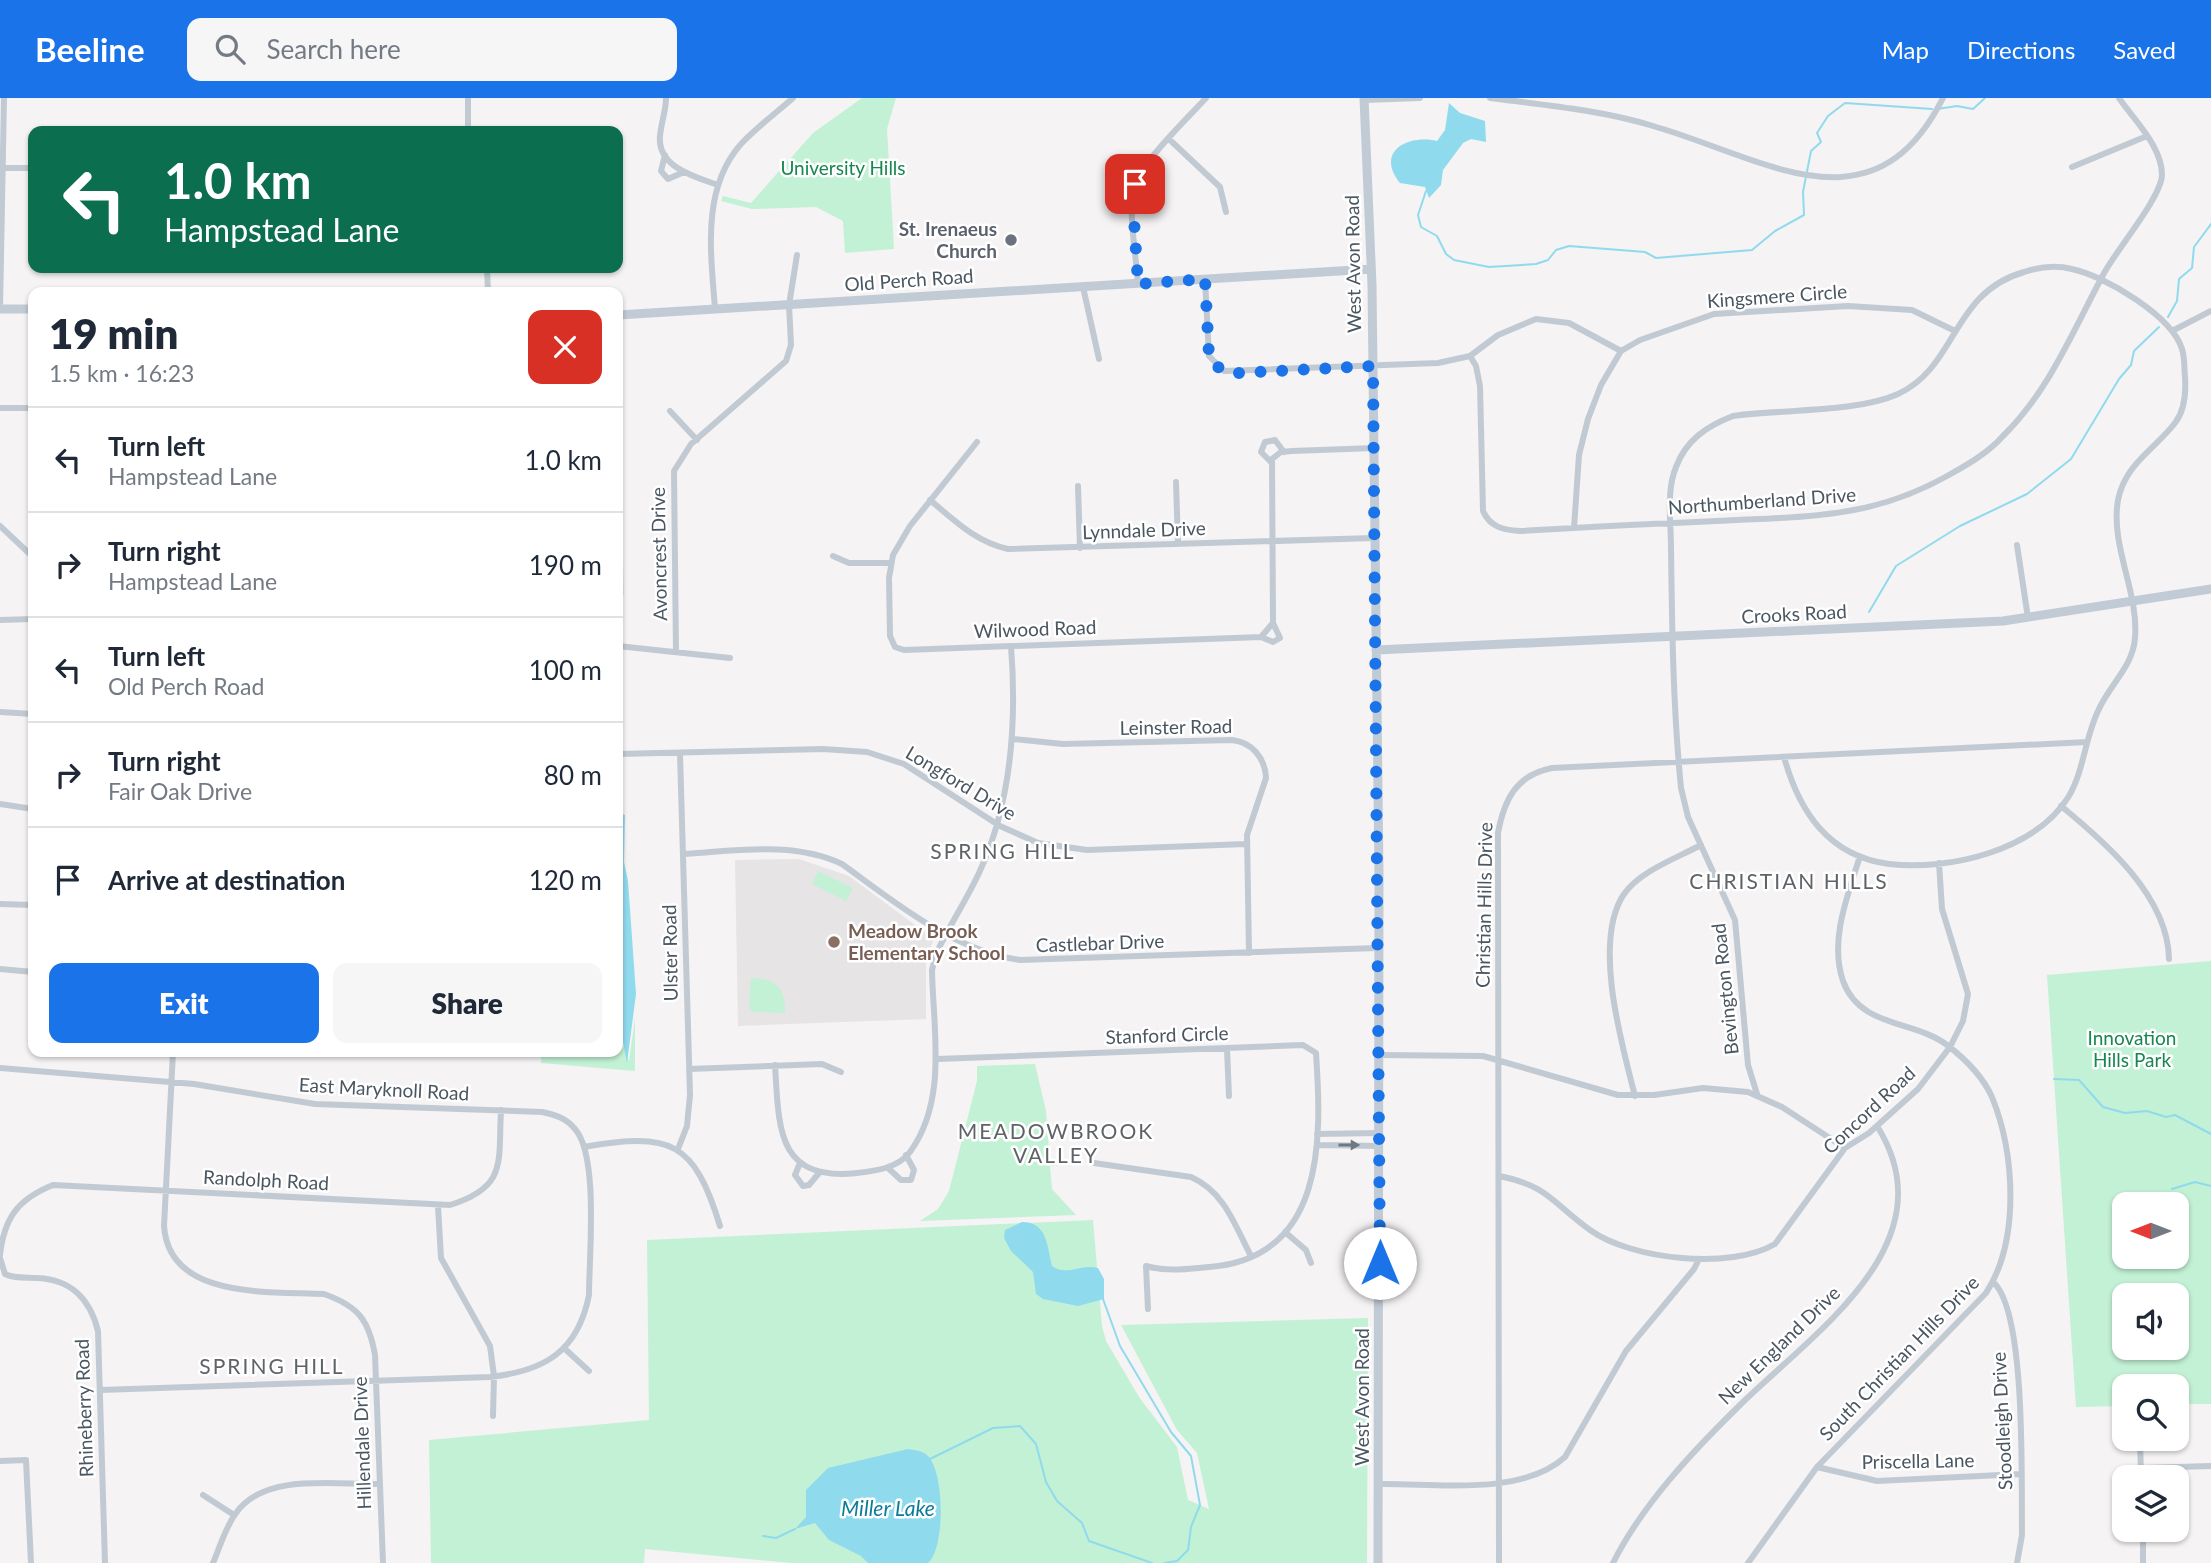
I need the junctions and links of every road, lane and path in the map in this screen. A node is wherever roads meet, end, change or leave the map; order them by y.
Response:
1 (4, 98) edge
2 (468, 98) edge
3 (666, 98) edge
4 (793, 98) edge
5 (1206, 98) edge
6 (1420, 98) edge
7 (1490, 98) edge
8 (1943, 98) edge
9 (1364, 99) edge
10 (2121, 99) edge
11 (468, 126) edge
12 (2147, 136) junction
13 (1170, 140) junction
14 (665, 155) junction
15 (2072, 166) dead end
16 (1, 168) edge
17 (28, 169) edge
18 (685, 172) junction
19 (718, 185) junction
20 (1226, 212) dead end
21 (797, 255) dead end
22 (1371, 269) junction
23 (1205, 279) junction
24 (2101, 279) junction
25 (1138, 284) junction
26 (1083, 287) junction
27 (789, 305) junction
28 (0, 309) edge
29 (28, 309) edge
30 (715, 309) junction
31 (2211, 311) edge
32 (623, 315) edge
33 (1955, 331) junction
34 (2172, 331) junction
35 (1621, 351) junction
36 (1470, 356) junction
37 (1098, 359) dead end
38 (1373, 366) junction
39 (0, 408) edge
40 (28, 408) edge
41 (670, 411) dead end
42 (697, 440) junction
43 (977, 442) dead end
44 (1374, 448) junction
45 (1284, 452) junction
46 (1272, 463) junction
47 (1176, 482) dead end
48 (1078, 486) dead end
49 (930, 500) junction
50 (1671, 524) junction
51 (0, 526) edge
52 (1574, 528) junction
53 (1374, 538) junction
54 (1272, 542) junction
55 (1178, 544) junction
56 (2017, 545) dead end
57 (1080, 548) junction
58 (28, 552) edge
59 (833, 556) dead end
60 (891, 563) junction
61 (2211, 589) edge
62 (2132, 601) junction
63 (2028, 618) junction
64 (28, 619) edge
65 (0, 620) edge
66 (1273, 623) junction
67 (1261, 637) junction
68 (1673, 637) junction
69 (1012, 646) junction
70 (623, 647) edge
71 (1376, 650) junction
72 (676, 652) junction
73 (730, 658) dead end
74 (0, 712) edge
75 (28, 714) edge
76 (1013, 738) junction
77 (2087, 742) junction
78 (623, 754) edge
79 (680, 754) junction
80 (1784, 757) junction
81 (1679, 760) junction
82 (0, 804) edge
83 (2061, 806) junction
84 (28, 808) edge
85 (997, 824) junction
86 (1246, 844) junction
87 (1701, 845) junction
88 (683, 854) junction
89 (1860, 856) junction
90 (1939, 863) junction
91 (0, 904) edge
92 (28, 905) edge
93 (945, 934) junction
94 (1378, 948) junction
95 (1250, 953) junction
96 (2169, 959) dead end
97 (0, 969) edge
98 (28, 972) edge
99 (1950, 1047) junction
100 (1227, 1049) junction
101 (1379, 1055) junction
102 (173, 1057) edge
103 (937, 1059) junction
104 (1497, 1059) junction
105 (775, 1065) junction
106 (0, 1068) edge
107 (689, 1069) junction
108 (841, 1072) dead end
109 (171, 1082) junction
110 (1757, 1094) junction
111 (1230, 1096) dead end
112 (1635, 1096) junction
113 (501, 1110) junction
114 (1877, 1126) junction
115 (1380, 1133) junction
116 (1317, 1134) junction
117 (1317, 1145) junction
118 (1380, 1146) junction
119 (584, 1147) junction
120 (1845, 1148) junction
121 (678, 1149) junction
122 (906, 1155) junction
123 (800, 1163) junction
124 (1094, 1163) dead end
125 (888, 1168) junction
126 (818, 1174) junction
127 (1499, 1176) junction
128 (164, 1189) junction
129 (438, 1206) junction
130 (720, 1226) dead end
131 (1286, 1232) junction
132 (0, 1256) edge
133 (1251, 1256) junction
134 (1699, 1259) junction
135 (1311, 1263) dead end
136 (5, 1274) joint
137 (1993, 1282) junction
138 (1148, 1309) dead end
139 (564, 1348) junction
140 (589, 1371) dead end
141 (494, 1376) junction
142 (376, 1380) junction
143 (100, 1390) junction
144 (493, 1416) dead end
145 (0, 1461) edge
146 (2211, 1465) edge
147 (2189, 1466) edge
148 (1818, 1467) junction
149 (2021, 1474) junction
150 (1378, 1483) junction
151 (1498, 1483) junction
152 (380, 1484) junction
153 (202, 1495) dead end
154 (234, 1516) junction
155 (2143, 1542) edge
156 (31, 1563) edge
157 (105, 1563) edge
158 (213, 1563) edge
159 (383, 1563) edge
160 (1378, 1563) edge
161 (1499, 1563) edge
162 (1613, 1563) edge
163 (1748, 1563) edge
164 (2017, 1563) edge
165 (2143, 1563) edge

1 - 16 street
2 - 11 street
3 - 14 street
4 - 19 street
5 - 13 street
6 - 9 street
7 - 8 street
9 - 22 street, West Avon Road
10 - 12 street, Northumberland Drive
12 - 15 street
12 - 24 street, Northumberland Drive
13 - 20 street
13 - 25 street
14 - 18 street
14 - 18 street
16 - 17 street
16 - 28 street
18 - 19 street
19 - 30 street
21 - 27 street, Avoncrest Drive
22 - 23 street, Old Perch Road
22 - 38 street, West Avon Road
23 - 25 street, Old Perch Road
23 - 38 street
24 - 33 street, Bevington Road
24 - 34 street, Bevington Road
24 - 50 street, Northumberland Drive
25 - 26 street, Old Perch Road
26 - 27 street, Old Perch Road
26 - 37 street
27 - 30 street, Old Perch Road
27 - 42 street, Avoncrest Drive
28 - 29 street
30 - 32 street, Old Perch Road
31 - 34 street
33 - 35 street, Kingsmere Circle
33 - 50 street, Bevington Road
34 - 62 street
35 - 36 street
35 - 52 street
36 - 38 street
36 - 52 street, Northumberland Drive
38 - 44 street, West Avon Road
39 - 40 street
41 - 42 street
42 - 72 street, Avoncrest Drive
43 - 49 street
44 - 45 street
44 - 53 street, West Avon Road
45 - 46 street
45 - 46 street
46 - 54 street
47 - 55 street
48 - 57 street
49 - 57 street, Lynndale Drive
49 - 60 street
50 - 52 street, Northumberland Drive
50 - 68 street, Bevington Road
51 - 58 street
53 - 54 street, Lynndale Drive
53 - 71 street, West Avon Road
54 - 55 street, Lynndale Drive
54 - 66 street
55 - 57 street, Lynndale Drive
56 - 63 street
59 - 60 street
60 - 69 street, Wilwood Road
61 - 62 street, Crooks Road
62 - 63 street, Crooks Road
62 - 77 street
63 - 68 street, Crooks Road
64 - 65 street
66 - 67 street
66 - 67 street
67 - 69 street, Wilwood Road
68 - 71 street, Crooks Road
68 - 81 street, Bevington Road
69 - 76 street
70 - 72 street
71 - 94 street, West Avon Road
72 - 73 street
74 - 75 street
76 - 85 street
76 - 86 street, Leinster Road
77 - 80 street, Christian Hills Drive
77 - 83 street
78 - 79 street, Longford Drive
79 - 85 street, Longford Drive
79 - 88 street, Ulster Road
80 - 81 street, Christian Hills Drive
80 - 89 street
81 - 87 street, Bevington Road
81 - 104 street, Christian Hills Drive
82 - 84 street
83 - 90 street
83 - 96 street
85 - 86 street, Longford Drive
85 - 93 street
86 - 95 street, Leinster Road
87 - 110 street, Bevington Road
87 - 112 street
88 - 93 street, Castlebar Drive
88 - 107 street, Ulster Road
89 - 90 street
89 - 99 street, South Christian Hills Drive
90 - 99 street, Concord Road
91 - 92 street
93 - 95 street, Castlebar Drive
93 - 103 street
94 - 95 street, Castlebar Drive
94 - 101 street, West Avon Road
97 - 98 street
99 - 114 street, Concord Road
99 - 137 street, South Christian Hills Drive
100 - 103 street, Stanford Circle
100 - 111 street
100 - 116 street, Stanford Circle
101 - 104 street
101 - 115 street, West Avon Road
102 - 109 street, Hillendale Drive
103 - 122 street
104 - 112 street
104 - 127 street, Christian Hills Drive
105 - 107 street
105 - 108 street
105 - 123 street
106 - 109 street, East Maryknoll Road
107 - 121 street, Ulster Road
109 - 113 street, East Maryknoll Road
109 - 128 street, Hillendale Drive
110 - 112 street
110 - 120 street
113 - 119 street, East Maryknoll Road
113 - 129 street, Randolph Road
114 - 120 street, Concord Road
114 - 162 street, New England Drive
115 - 116 street
115 - 118 street, West Avon Road
116 - 117 street, Stanford Circle
117 -> 118 street
117 - 131 street, Stanford Circle
118 - 150 street, West Avon Road
119 - 121 street
119 - 139 street
120 - 134 street, Concord Road
121 - 130 street
122 - 125 street
122 - 125 street
123 - 126 street
123 - 126 street
124 - 133 street
125 - 126 street
127 - 134 street, Concord Road
127 - 151 street, Christian Hills Drive
128 - 129 street, Randolph Road
128 - 132 street, Randolph Road
128 - 142 street, Hillendale Drive
129 - 141 street
131 - 133 street, Stanford Circle
131 - 135 street
132 - 136 street, Randolph Road
133 - 138 street, Stanford Circle
134 - 151 street
136 - 143 street, Rhineberry Road
137 - 148 street, South Christian Hills Drive
137 - 149 street, Stoodleigh Drive
139 - 140 street
139 - 141 street
141 - 142 street
141 - 144 street
142 - 143 street
142 - 152 street, Hillendale Drive
143 - 157 street, Rhineberry Road
145 - 156 street
146 - 147 street
148 - 149 street, Priscella Lane
148 - 163 street, South Christian Hills Drive
149 - 164 street, Stoodleigh Drive
150 - 151 street
150 - 160 street, West Avon Road
151 - 161 street, Christian Hills Drive
152 - 154 street
152 - 159 street, Hillendale Drive
153 - 154 street
154 - 158 street
155 - 165 street

